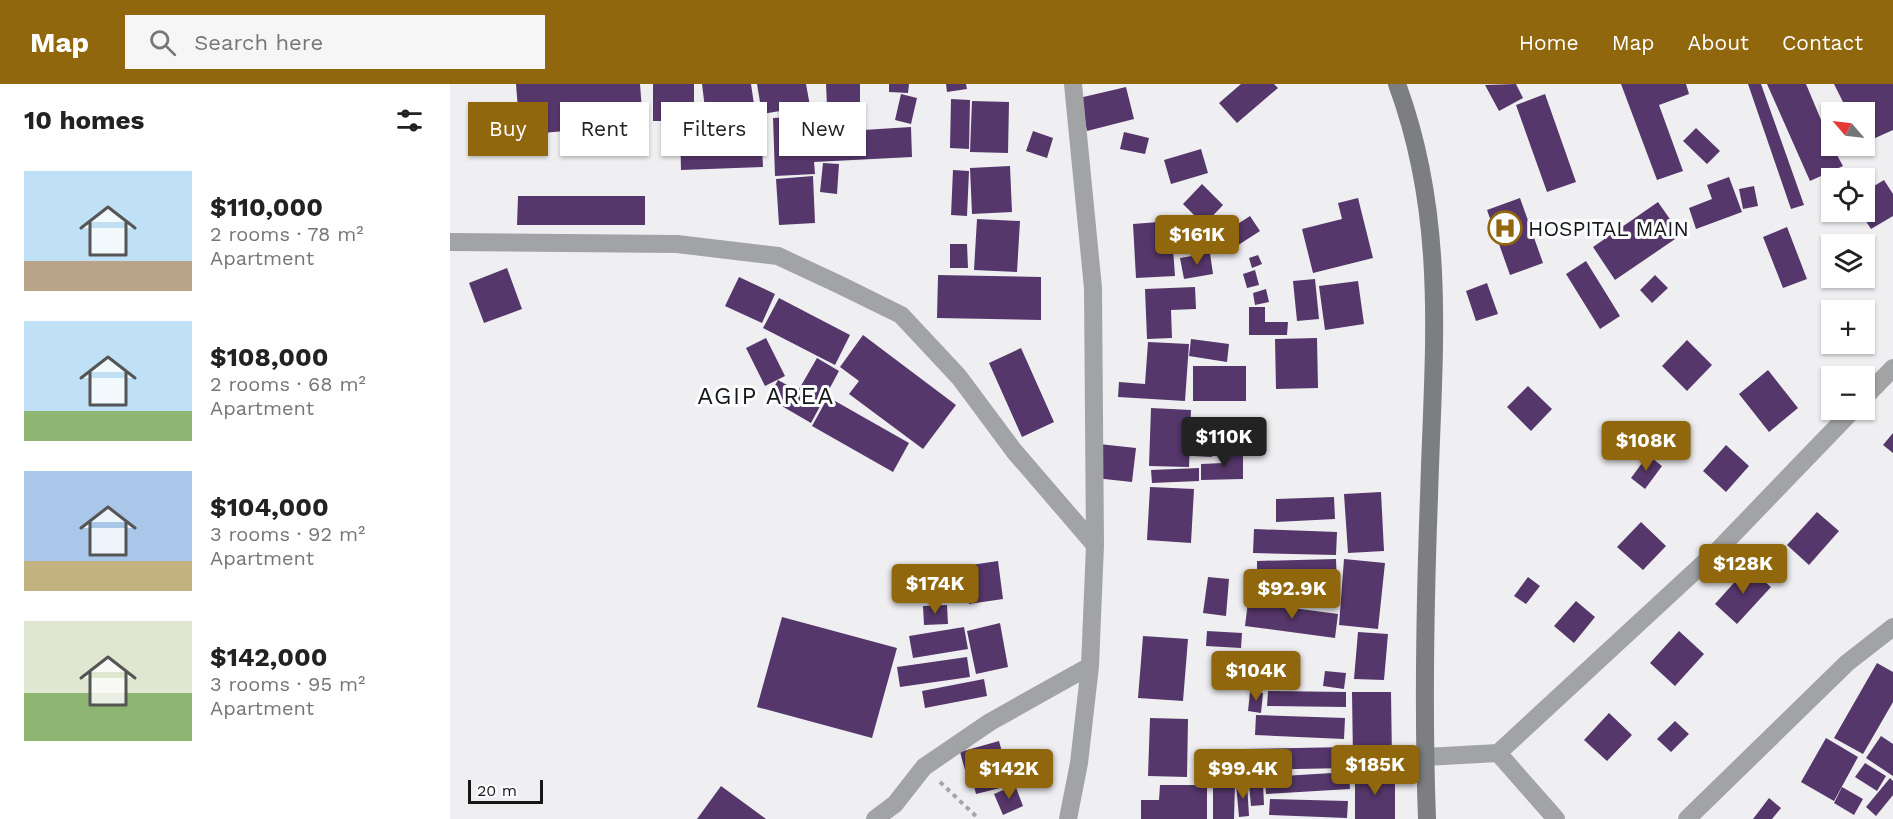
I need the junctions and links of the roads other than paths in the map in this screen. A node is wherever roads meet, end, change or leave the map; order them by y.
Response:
1 (1073, 84) edge
2 (1397, 84) edge
3 (450, 242) edge
4 (1893, 368) edge
5 (1875, 387) edge
6 (1843, 420) edge
7 (1095, 545) junction
8 (1893, 627) edge
9 (1090, 666) junction
10 (1498, 753) junction
11 (1425, 757) junction
12 (875, 819) edge
13 (1068, 819) edge
14 (1427, 819) edge
15 (1556, 819) edge
16 (1687, 819) edge

1 - 7 street
2 - 11 main road
3 - 7 street
4 - 5 street
6 - 10 street
7 - 9 street
8 - 16 street
9 - 12 street
9 - 13 street
10 - 11 street
10 - 15 street
11 - 14 main road

